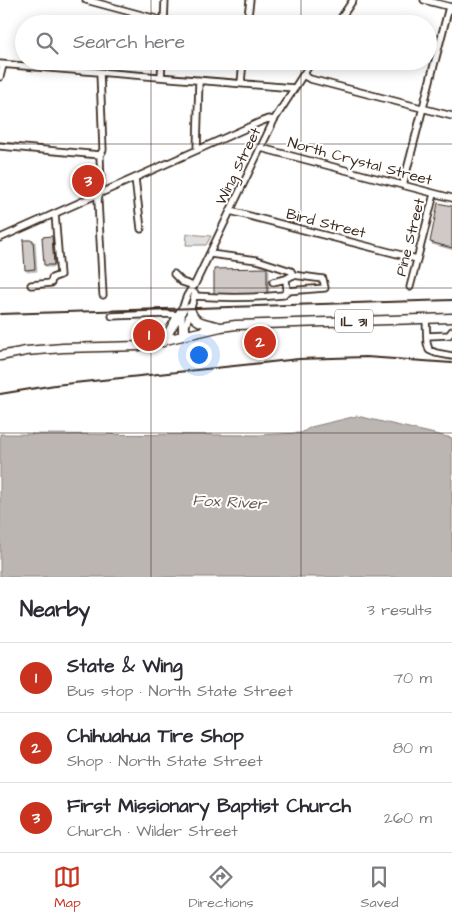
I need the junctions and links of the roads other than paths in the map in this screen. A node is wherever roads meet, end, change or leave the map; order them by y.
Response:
1 (86, 0) edge
2 (165, 0) edge
3 (250, 0) edge
4 (352, 0) edge
5 (424, 0) edge
6 (451, 7) edge
7 (139, 15) edge
8 (164, 15) edge
9 (248, 15) edge
10 (343, 15) edge
11 (437, 58) edge
12 (2, 64) edge
13 (15, 65) edge
14 (76, 70) edge
15 (161, 70) edge
16 (242, 70) edge
17 (306, 70) edge
18 (434, 70) edge
19 (100, 72) junction
20 (303, 75) junction
21 (0, 77) edge
22 (161, 77) junction
23 (199, 80) junction
24 (241, 83) junction
25 (294, 88) junction
26 (423, 108) junction
27 (452, 116) edge
28 (274, 120) junction
29 (0, 146) edge
30 (261, 148) junction
31 (197, 150) junction
32 (100, 155) junction
33 (135, 178) junction
34 (403, 185) junction
35 (98, 194) junction
36 (434, 194) junction
37 (452, 198) edge
38 (230, 211) junction
39 (55, 214) junction
40 (141, 228) dead end
41 (0, 238) edge
42 (210, 254) junction
43 (417, 259) junction
44 (174, 274) dead end
45 (293, 275) junction
46 (286, 279) junction
47 (273, 282) dead end
48 (31, 285) dead end
49 (194, 286) junction
50 (410, 287) dead end
51 (287, 291) junction
52 (104, 294) dead end
53 (194, 296) junction
54 (184, 311) junction
55 (112, 316) dead end
56 (452, 318) edge
57 (426, 319) junction
58 (221, 327) junction
59 (452, 331) edge
60 (184, 335) junction
61 (427, 336) junction
62 (163, 342) junction
63 (0, 356) edge
64 (452, 356) edge

1 - 7 street
2 - 8 street
3 - 9 street
4 - 10 street
5 - 6 street
6 - 11 street, Pine Street
12 - 13 street
12 - 21 street
14 - 19 street
15 - 22 street
16 - 24 street
17 - 20 street, Wing Street
18 - 26 street, Pine Street
19 - 22 street
19 - 32 street
20 - 25 street, Wing Street
20 - 26 street
22 - 23 street
23 - 24 street
23 - 31 street
24 - 25 street
25 - 28 street, Wing Street
26 - 27 street
26 - 34 street, Pine Street
28 - 30 street, Wing Street
28 - 31 street, North Crystal Street
29 - 32 street
30 - 34 street, North Crystal Street
30 - 38 street, Wing Street
31 - 33 street, North Crystal Street
32 - 35 street
33 - 35 street, North Crystal Street
33 - 40 street
34 - 36 street, North Crystal Street
35 - 39 street, North Crystal Street
35 - 52 street
36 - 37 street, North Crystal Street
36 - 43 street, Pine Street
38 - 42 street, Wing Street
38 - 43 street, Bird Street
39 - 41 street, North Crystal Street
39 - 48 street
42 - 45 street
42 - 49 street, Wing Street
43 - 50 street, Pine Street
44 - 49 street
45 - 46 street
45 - 51 street
46 - 47 street
46 - 51 street
49 - 53 street, Wing Street
49 - 54 street, Wing Street
51 - 53 street
53 - 54 street, Wing Street
54 - 55 street
54 - 58 main road
54 - 60 street, Wing Street
54 - 62 main road
56 - 57 main road, IL 31
57 - 58 main road, IL 31
57 - 61 street
58 - 60 main road, IL 31
59 - 61 street
60 - 62 main road, IL 31
61 - 64 street
62 - 63 main road, IL 31

